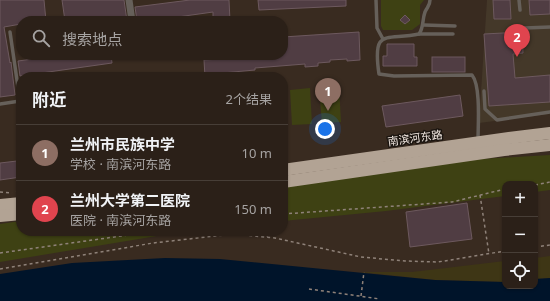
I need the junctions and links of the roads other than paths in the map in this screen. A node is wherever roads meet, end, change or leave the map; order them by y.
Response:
1 (129, 0) edge
2 (376, 0) edge
3 (430, 0) edge
4 (519, 0) edge
5 (520, 10) dead end
6 (131, 16) edge
7 (424, 25) junction
8 (455, 26) dead end
9 (550, 27) edge
10 (525, 28) dead end
11 (10, 32) dead end
12 (419, 34) junction
13 (453, 34) dead end
14 (383, 39) junction
15 (16, 73) edge
16 (484, 91) dead end
17 (16, 102) edge
18 (0, 104) edge
19 (550, 112) edge
20 (550, 133) edge
21 (478, 142) junction
22 (550, 145) edge
23 (288, 169) edge
24 (288, 181) edge
25 (16, 203) edge
26 (0, 205) edge
27 (16, 214) edge
28 (0, 216) edge

1 - 6 street
2 - 14 lane
3 - 7 lane
4 - 5 lane
7 - 8 lane
7 - 12 lane
9 - 10 lane
11 - 15 lane
12 - 13 lane
12 - 14 lane
14 - 21 lane
16 - 19 lane
17 - 18 lane
20 - 21 highway, 南滨河东路
21 - 23 highway, 南滨河东路
22 - 24 highway
25 - 26 highway
27 - 28 highway

